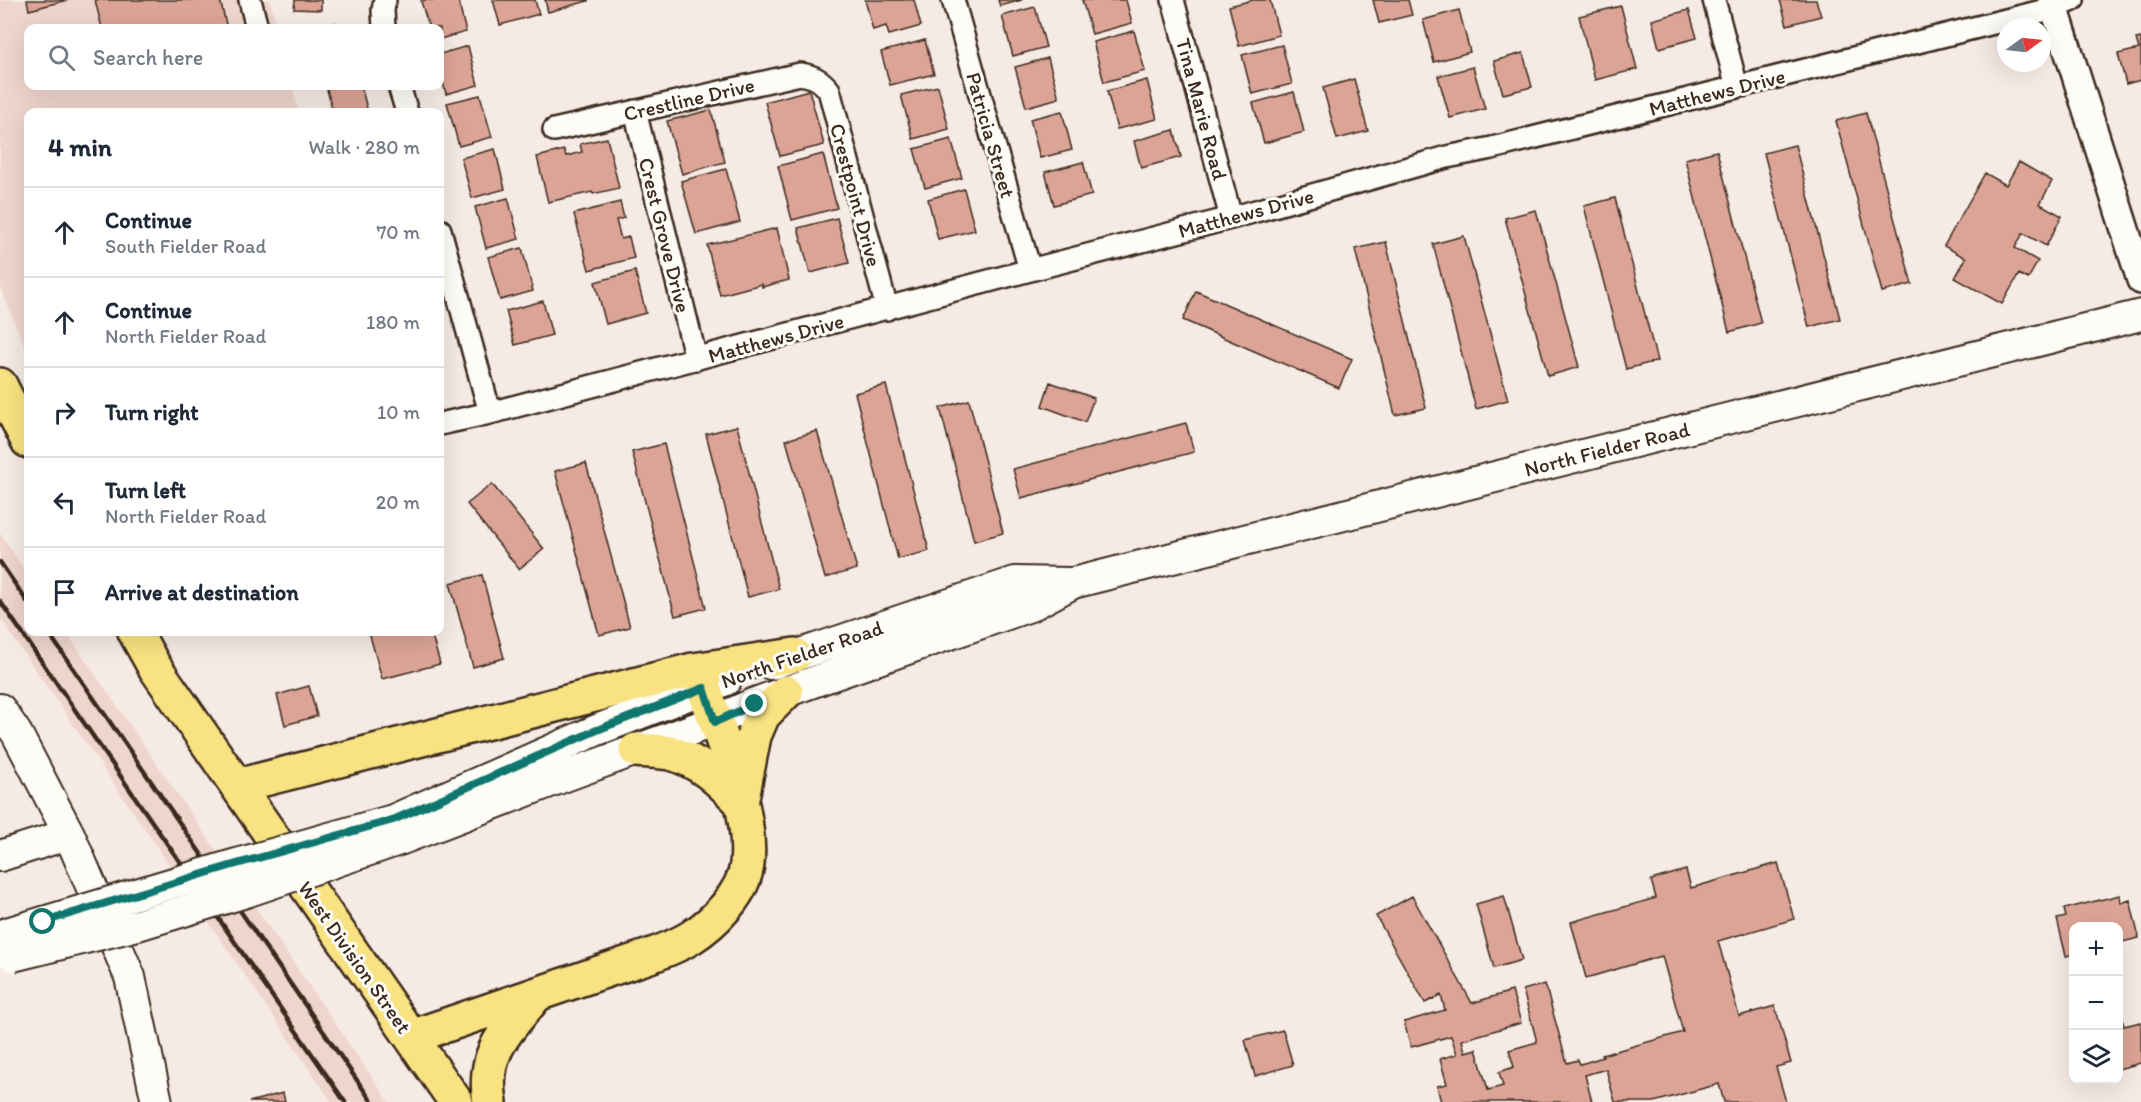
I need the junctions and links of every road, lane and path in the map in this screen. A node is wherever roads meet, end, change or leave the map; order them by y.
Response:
1 (250, 0) edge
2 (385, 0) edge
3 (953, 0) edge
4 (1173, 0) edge
5 (1714, 0) edge
6 (2060, 3) edge
7 (256, 24) dead end
8 (384, 24) edge
9 (823, 82) joint
10 (1737, 87) junction
11 (400, 90) edge
12 (406, 108) edge
13 (635, 111) junction
14 (554, 130) dead end
15 (1231, 218) junction
16 (444, 245) edge
17 (1030, 270) junction
18 (2141, 280) edge
19 (887, 309) junction
20 (2141, 315) edge
21 (696, 359) junction
22 (0, 385) edge
23 (490, 413) junction
24 (444, 423) edge
25 (24, 433) edge
26 (1073, 583) junction
27 (137, 636) edge
28 (795, 656) junction
29 (704, 688) junction
30 (786, 692) junction
31 (0, 709) edge
32 (715, 722) junction
33 (636, 750) junction
34 (237, 786) junction
35 (742, 802) junction
36 (397, 829) junction
37 (69, 834) junction
38 (0, 856) edge
39 (4, 950) edge
40 (537, 994) junction
41 (411, 1037) junction
42 (157, 1102) edge
43 (456, 1102) edge
44 (490, 1102) edge

1 - 7 street
2 - 8 street
3 - 17 street, Patricia Street
4 - 15 street, Tina Marie Road
5 - 10 street
6 - 10 street, Matthews Drive
6 - 18 street
9 - 13 street, Crestline Drive
9 - 19 street, Crestpoint Drive
10 - 15 street, Matthews Drive
11 - 12 street
13 - 14 street, Crestline Drive
13 - 21 street, Crest Grove Drive
15 - 17 street, Matthews Drive
16 - 23 street
17 - 19 street, Matthews Drive
19 - 21 street, Matthews Drive
20 - 26 main road, North Fielder Road
21 - 23 street, Matthews Drive
22 - 25 main road
23 - 24 street, Matthews Drive
26 - 28 main road, North Fielder Road
26 - 30 main road, North Fielder Road
27 - 34 main road, West Division Street
28 - 29 main road, North Fielder Road
28 - 34 main road
29 - 32 main road
29 - 36 main road, North Fielder Road
30 - 32 main road, North Fielder Road
30 - 35 main road
31 - 37 main road
32 - 33 main road, North Fielder Road
32 - 35 main road
33 - 35 main road
33 - 36 main road, North Fielder Road
34 - 41 main road, West Division Street
35 - 40 main road
36 - 39 main road, North Fielder Road, bridge
36 - 39 main road, North Fielder Road, bridge
37 - 38 main road
37 - 42 main road
40 - 41 main road
40 - 44 main road
41 - 43 main road, West Division Street

